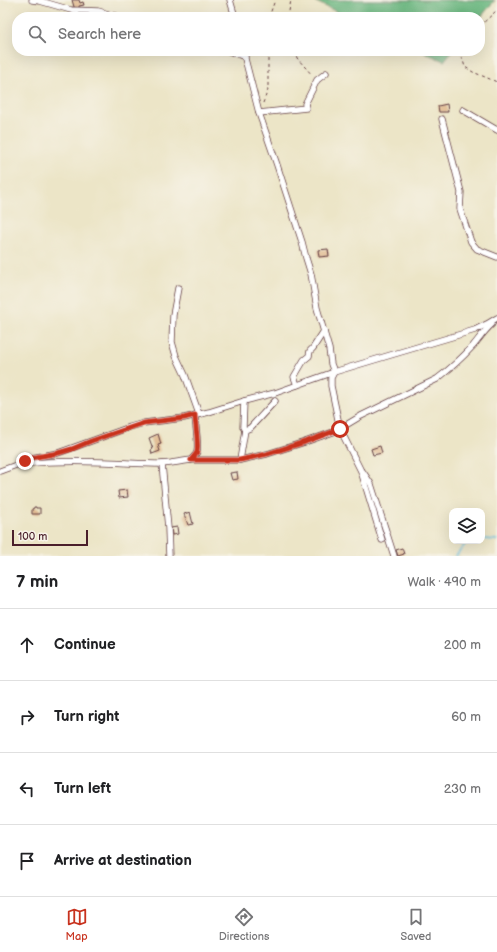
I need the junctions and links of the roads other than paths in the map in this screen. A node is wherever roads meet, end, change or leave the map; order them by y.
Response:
1 (32, 0) edge
2 (230, 0) edge
3 (98, 12) edge
4 (233, 12) edge
5 (245, 56) edge
6 (326, 73) dead end
7 (463, 110) dead end
8 (259, 113) junction
9 (442, 119) dead end
10 (497, 130) edge
11 (497, 257) edge
12 (178, 288) dead end
13 (497, 318) edge
14 (324, 332) junction
15 (334, 372) junction
16 (297, 385) junction
17 (244, 401) junction
18 (275, 401) dead end
19 (197, 415) junction
20 (340, 429) junction
21 (245, 430) junction
22 (191, 460) junction
23 (240, 460) junction
24 (356, 460) junction
25 (19, 464) junction
26 (162, 464) junction
27 (0, 471) edge
28 (382, 540) dead end
29 (168, 556) edge
30 (394, 556) edge

1 - 3 street
2 - 4 street
5 - 8 street
6 - 8 street
7 - 10 street
8 - 14 street
9 - 11 street
12 - 19 street
13 - 15 street
13 - 20 street
14 - 15 street
14 - 16 street
15 - 16 street
15 - 20 street
16 - 17 street
17 - 19 street
17 - 21 street
18 - 21 street
19 - 22 street
19 - 25 street
20 - 23 street
20 - 24 street
21 - 23 street
22 - 23 street
22 - 26 street
24 - 28 street
24 - 30 street
25 - 26 street
25 - 27 street
26 - 29 street

